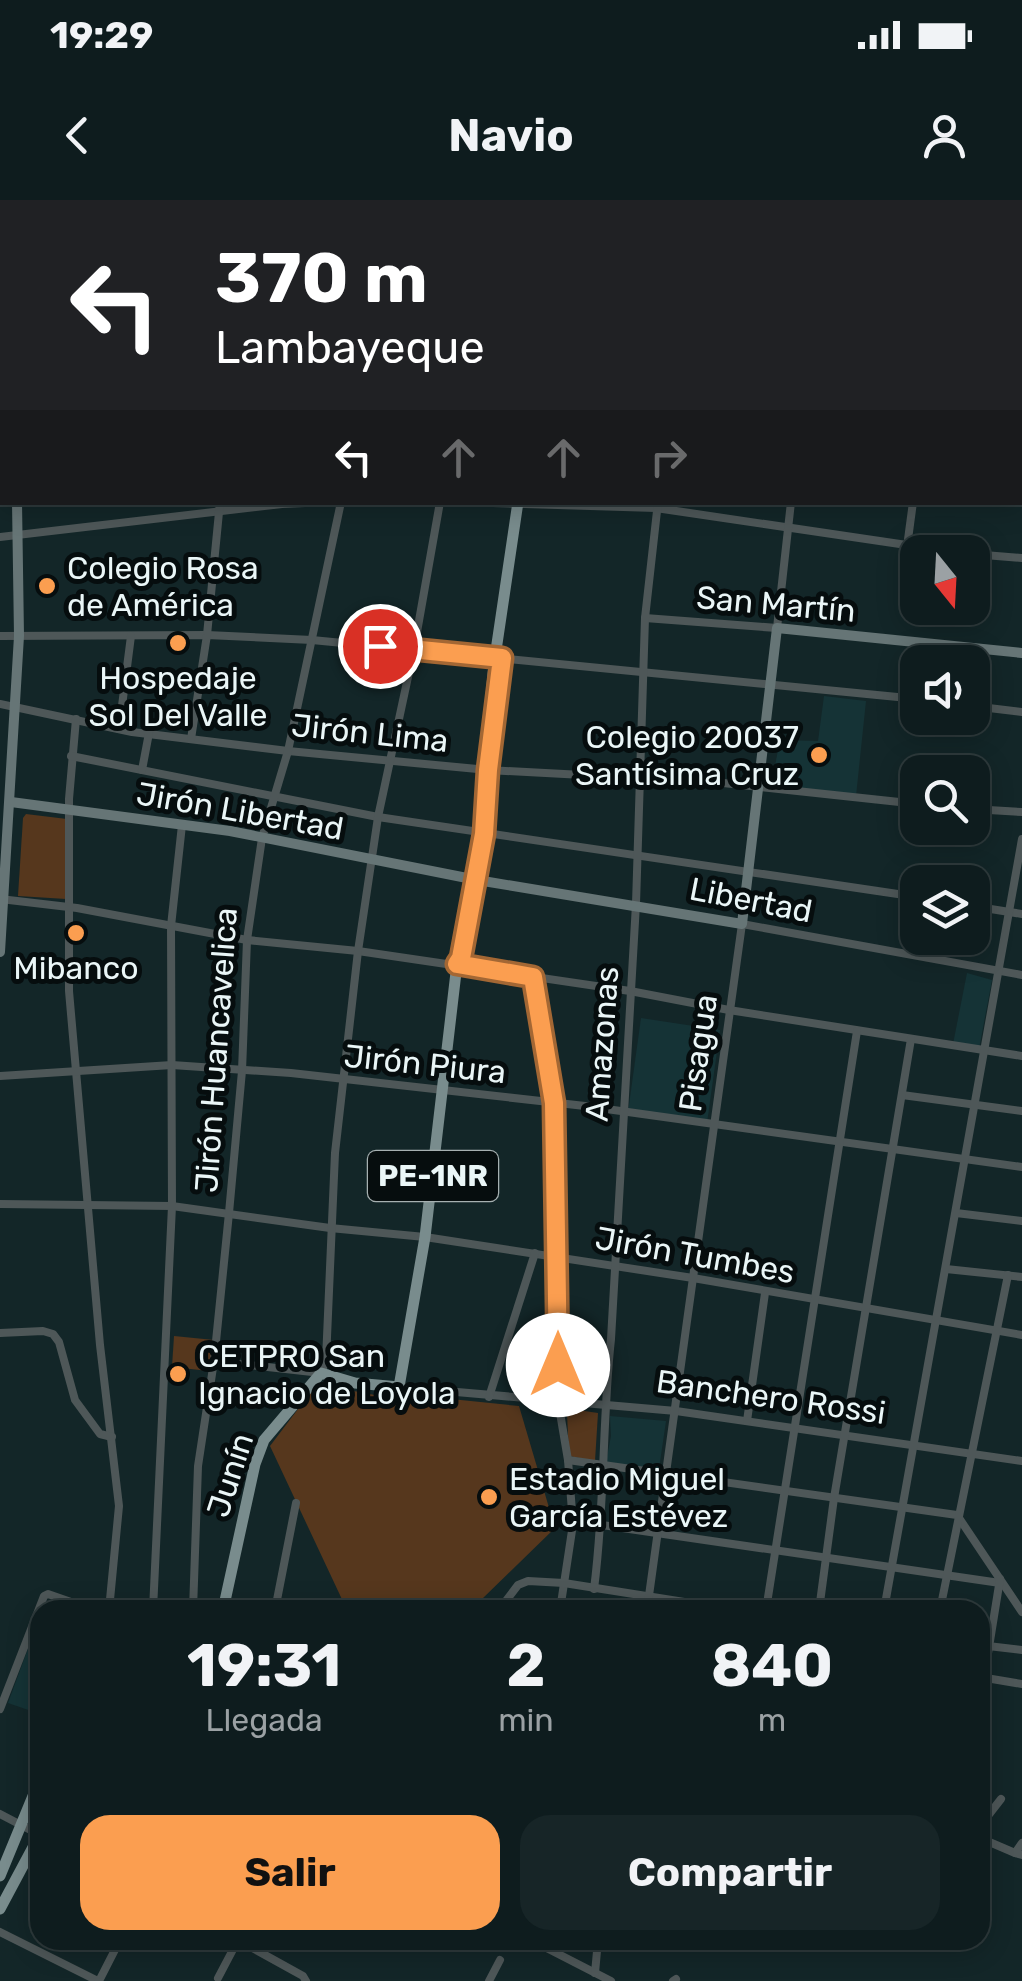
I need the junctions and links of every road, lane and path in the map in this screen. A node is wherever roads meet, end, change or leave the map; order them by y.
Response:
1 (17, 505) edge
2 (263, 505) edge
3 (340, 505) edge
4 (439, 505) edge
5 (522, 505) edge
6 (657, 505) edge
7 (790, 505) edge
8 (912, 505) edge
9 (220, 507) edge
10 (788, 529) junction
11 (16, 535) junction
12 (908, 535) edge
13 (0, 537) edge
14 (900, 547) edge
15 (990, 555) edge
16 (1022, 558) edge
17 (645, 618) junction
18 (776, 628) junction
19 (207, 635) junction
20 (0, 636) edge
21 (19, 636) junction
22 (131, 636) junction
23 (312, 640) junction
24 (414, 649) junction
25 (1022, 652) edge
26 (498, 657) junction
27 (643, 674) junction
28 (772, 686) junction
29 (900, 698) edge
30 (0, 704) edge
31 (15, 705) junction
32 (990, 708) edge
33 (1022, 712) edge
34 (76, 719) junction
35 (120, 728) junction
36 (149, 734) junction
37 (191, 739) junction
38 (288, 751) junction
39 (71, 756) junction
40 (389, 762) junction
41 (142, 770) junction
42 (485, 770) junction
43 (639, 779) junction
44 (758, 786) junction
45 (274, 797) junction
46 (6, 801) edge
47 (900, 802) edge
48 (69, 808) junction
49 (990, 809) edge
50 (1022, 812) edge
51 (378, 817) junction
52 (182, 825) junction
53 (481, 834) junction
54 (262, 838) junction
55 (1022, 840) edge
56 (638, 857) junction
57 (371, 860) junction
58 (748, 870) junction
59 (1020, 876) edge
60 (474, 879) junction
61 (900, 894) edge
62 (2, 900) edge
63 (636, 904) junction
64 (69, 906) junction
65 (990, 909) edge
66 (1010, 912) junction
67 (1022, 914) edge
68 (742, 924) junction
69 (171, 926) junction
70 (247, 940) junction
71 (358, 951) junction
72 (0, 952) edge
73 (457, 964) junction
74 (997, 971) junction
75 (1022, 975) edge
76 (533, 977) junction
77 (630, 990) junction
78 (729, 1010) junction
79 (858, 1031) junction
80 (911, 1039) junction
81 (983, 1050) junction
82 (1022, 1056) edge
83 (172, 1065) junction
84 (76, 1069) junction
85 (242, 1071) junction
86 (0, 1076) edge
87 (342, 1080) junction
88 (442, 1091) junction
89 (902, 1095) junction
90 (975, 1102) junction
91 (554, 1103) junction
92 (1022, 1111) edge
93 (622, 1112) junction
94 (713, 1125) junction
95 (840, 1141) junction
96 (891, 1148) junction
97 (965, 1159) junction
98 (1022, 1167) edge
99 (0, 1204) edge
100 (87, 1204) junction
101 (172, 1206) junction
102 (229, 1213) junction
103 (956, 1213) junction
104 (1022, 1222) edge
105 (330, 1228) junction
106 (426, 1238) junction
107 (535, 1253) junction
108 (557, 1256) junction
109 (614, 1266) junction
110 (946, 1268) junction
111 (1008, 1275) junction
112 (1022, 1277) edge
113 (693, 1278) junction
114 (766, 1293) junction
115 (814, 1300) junction
116 (866, 1310) junction
117 (937, 1320) junction
118 (994, 1331) junction
119 (0, 1333) edge
120 (1022, 1335) edge
121 (214, 1361) junction
122 (321, 1373) junction
123 (399, 1388) junction
124 (488, 1397) junction
125 (558, 1401) junction
126 (604, 1405) junction
127 (676, 1410) junction
128 (747, 1421) junction
129 (793, 1427) junction
130 (845, 1435) junction
131 (112, 1436) junction
132 (916, 1444) junction
133 (971, 1452) junction
134 (568, 1460) junction
135 (1022, 1461) edge
136 (602, 1464) junction
137 (667, 1472) junction
138 (782, 1489) junction
139 (834, 1498) junction
140 (296, 1503) dead end
141 (903, 1507) junction
142 (957, 1515) junction
143 (573, 1524) junction
144 (602, 1525) junction
145 (658, 1535) junction
146 (776, 1550) junction
147 (826, 1557) junction
148 (892, 1566) junction
149 (944, 1576) junction
150 (1000, 1581) junction
151 (564, 1583) junction
152 (594, 1589) junction
153 (649, 1596) junction
154 (44, 1600) edge
155 (64, 1600) edge
156 (110, 1600) edge
157 (153, 1600) edge
158 (192, 1600) edge
159 (225, 1600) edge
160 (277, 1600) edge
161 (507, 1600) edge
162 (561, 1600) edge
163 (648, 1600) edge
164 (673, 1600) edge
165 (768, 1600) edge
166 (820, 1600) edge
167 (886, 1600) edge
168 (941, 1600) edge
169 (1022, 1612) edge
170 (30, 1633) edge
171 (990, 1635) edge
172 (990, 1646) edge
173 (1022, 1650) edge
174 (990, 1679) edge
175 (1022, 1684) edge
176 (0, 1706) edge
177 (1000, 1799) dead end
178 (30, 1803) edge
179 (990, 1812) edge
180 (0, 1814) edge
181 (21, 1824) junction
182 (30, 1829) edge
183 (990, 1842) edge
184 (1022, 1843) edge
185 (30, 1854) edge
186 (1018, 1854) edge
187 (0, 1876) edge
188 (0, 1909) edge
189 (0, 1932) edge
190 (30, 1947) edge
191 (36, 1950) edge
192 (115, 1950) edge
193 (233, 1950) edge
194 (255, 1950) edge
195 (550, 1950) edge
196 (597, 1950) edge
197 (500, 1960) dead end
198 (595, 1973) junction
199 (218, 1978) dead end
200 (305, 1980) edge
201 (99, 1981) edge
202 (489, 1981) edge
203 (610, 1981) edge

1 - 11 street
2 - 9 street
3 - 23 street, Jirón Huancavelica
4 - 24 street
5 - 26 main road, PE-1NR
6 - 10 street
6 - 17 street, Amazonas
7 - 10 street, Pisagua
8 - 12 street
9 - 11 street
9 - 19 street
10 - 14 street
10 - 18 street, Pisagua
11 - 13 street
11 - 21 street
15 - 16 street
17 - 18 street, San Martín
17 - 27 street, Amazonas
18 - 25 street, San Martín
18 - 28 street, Pisagua
19 - 22 street
19 - 23 street
19 - 37 street
20 - 21 street
21 - 22 street
21 - 31 street
22 - 35 street
23 - 24 street
23 - 38 street, Jirón Huancavelica
24 - 26 street
24 - 40 street
26 - 27 street
26 - 42 main road, PE-1NR
27 - 28 street
27 - 43 street, Amazonas
28 - 29 street
28 - 44 street, Pisagua
30 - 31 street, Jirón Lima
31 - 34 street, Jirón Lima
31 - 46 street
32 - 33 street
34 - 35 street, Jirón Lima
34 - 39 street
35 - 36 street, Jirón Lima
36 - 37 street, Jirón Lima
36 - 41 street
37 - 38 street, Jirón Lima
38 - 40 street, Jirón Lima
38 - 45 street, Jirón Huancavelica
39 - 41 street
39 - 48 street
40 - 42 street, Jirón Lima
40 - 51 street
41 - 45 street
42 - 43 street, Jirón Lima
42 - 53 main road, PE-1NR
43 - 44 street, Jirón Lima
43 - 56 street, Amazonas
44 - 47 street, Jirón Lima
44 - 58 street, Pisagua
45 - 51 street
45 - 54 street, Jirón Huancavelica
46 - 48 street, Jirón Libertad
46 - 62 street
48 - 52 street, Jirón Libertad
48 - 64 street
49 - 50 street
51 - 53 street
51 - 57 street
52 - 54 street, Jirón Libertad
52 - 69 street
53 - 56 street
53 - 60 main road, PE-1NR
54 - 57 street, Jirón Libertad
54 - 70 street, Jirón Huancavelica
55 - 59 street
56 - 58 street
56 - 63 street, Amazonas
57 - 60 street, Jirón Libertad
57 - 71 street
58 - 61 street
58 - 68 street, Pisagua
59 - 66 street
60 - 63 street, Libertad
60 - 73 main road, PE-1NR
62 - 64 street
62 - 72 street
63 - 68 street, Libertad
63 - 77 street, Amazonas
64 - 69 street
64 - 84 street
65 - 66 street
66 - 67 street
66 - 74 street
68 - 74 street, Libertad
68 - 78 street, Pisagua
69 - 70 street
69 - 83 street
70 - 71 street
70 - 85 street, Jirón Huancavelica
71 - 73 street
71 - 87 street
73 - 76 street
73 - 88 main road, PE-1NR
74 - 75 street, Libertad
74 - 81 street
76 - 77 street
76 - 91 street
77 - 78 street
77 - 93 street, Amazonas
78 - 79 street
78 - 94 street, Pisagua
79 - 80 street
79 - 95 street
80 - 81 street
80 - 89 street
81 - 82 street
81 - 90 street
83 - 84 street, Jirón Piura
83 - 85 street, Jirón Piura
83 - 101 street
84 - 86 street, Jirón Piura
84 - 100 street
85 - 87 street, Jirón Piura
85 - 102 street, Jirón Huancavelica
87 - 88 street, Jirón Piura
87 - 105 street
88 - 91 street, Jirón Piura
88 - 106 main road, PE-1NR
89 - 90 street
89 - 96 street
90 - 92 street
90 - 97 street
91 - 93 street, Jirón Piura
91 - 108 street
93 - 94 street, Jirón Piura
93 - 109 street, Amazonas
94 - 95 street, Jirón Piura
94 - 113 street, Pisagua
95 - 96 street, Jirón Piura
95 - 115 street
96 - 97 street, Jirón Piura
96 - 116 street
97 - 98 street, Jirón Piura
97 - 103 street
99 - 100 street, Jirón Tumbes
100 - 101 street, Jirón Tumbes
100 - 131 street
101 - 102 street, Jirón Tumbes
101 - 157 street
102 - 105 street, Jirón Tumbes
102 - 121 street, Jirón Huancavelica
103 - 104 street
103 - 110 street
105 - 106 street, Jirón Tumbes
105 - 122 street
106 - 107 street, Jirón Tumbes
106 - 123 main road, PE-1NR
107 - 108 street, Jirón Tumbes
107 - 124 street
108 - 109 street, Jirón Tumbes
108 - 125 street
109 - 113 street, Jirón Tumbes
109 - 126 street, Amazonas
110 - 111 street
110 - 117 street
111 - 112 street
111 - 118 street
113 - 114 street, Jirón Tumbes
113 - 127 street, Pisagua
114 - 115 street, Jirón Tumbes
114 - 128 street
115 - 116 street, Jirón Tumbes
115 - 129 street
116 - 117 street, Jirón Tumbes
116 - 130 street
117 - 118 street, Jirón Tumbes
117 - 132 street
118 - 120 street, Jirón Tumbes
118 - 133 street
119 - 131 street
121 - 122 street, Banchero Rossi
121 - 158 street, Jirón Huancavelica
122 - 123 main road, Banchero Rossi
122 - 159 main road, Junín
123 - 124 street, Banchero Rossi
124 - 125 street, Banchero Rossi
125 - 126 street, Banchero Rossi
125 - 134 street
126 - 127 street, Banchero Rossi
126 - 136 street, Amazonas
127 - 128 street, Banchero Rossi
127 - 137 street, Pisagua
128 - 129 street, Banchero Rossi
129 - 130 street, Banchero Rossi
129 - 138 street
130 - 132 street, Banchero Rossi
130 - 139 street
131 - 156 street
132 - 133 street, Banchero Rossi
132 - 141 street
133 - 135 street, Banchero Rossi
133 - 142 street
134 - 136 street
134 - 143 street
136 - 137 street
136 - 144 street, Amazonas
137 - 138 street
137 - 145 street, Pisagua
138 - 139 street
138 - 146 street
139 - 141 street
139 - 147 street
140 - 160 street
141 - 142 street
141 - 148 street
142 - 149 street
142 - 150 street
143 - 144 street
143 - 151 street
144 - 145 street
144 - 152 street, Amazonas
145 - 146 street
145 - 153 street, Pisagua
146 - 147 street
146 - 165 street
147 - 148 street
147 - 166 street
148 - 149 street
148 - 167 street
149 - 150 street
149 - 168 street
150 - 169 street
150 - 171 street
151 - 152 street
151 - 161 street
151 - 162 street
152 - 153 street
153 - 163 street, Pisagua
153 - 164 street
154 - 155 street
170 - 176 street
172 - 173 street
174 - 175 street
177 - 179 street
178 - 181 main road
180 - 181 street
181 - 182 street
181 - 187 main road
183 - 186 street
184 - 186 street
185 - 188 main road
189 - 190 street
191 - 201 street
192 - 201 street
193 - 199 street
194 - 200 street
195 - 198 street
196 - 198 street
197 - 202 street
198 - 203 street

